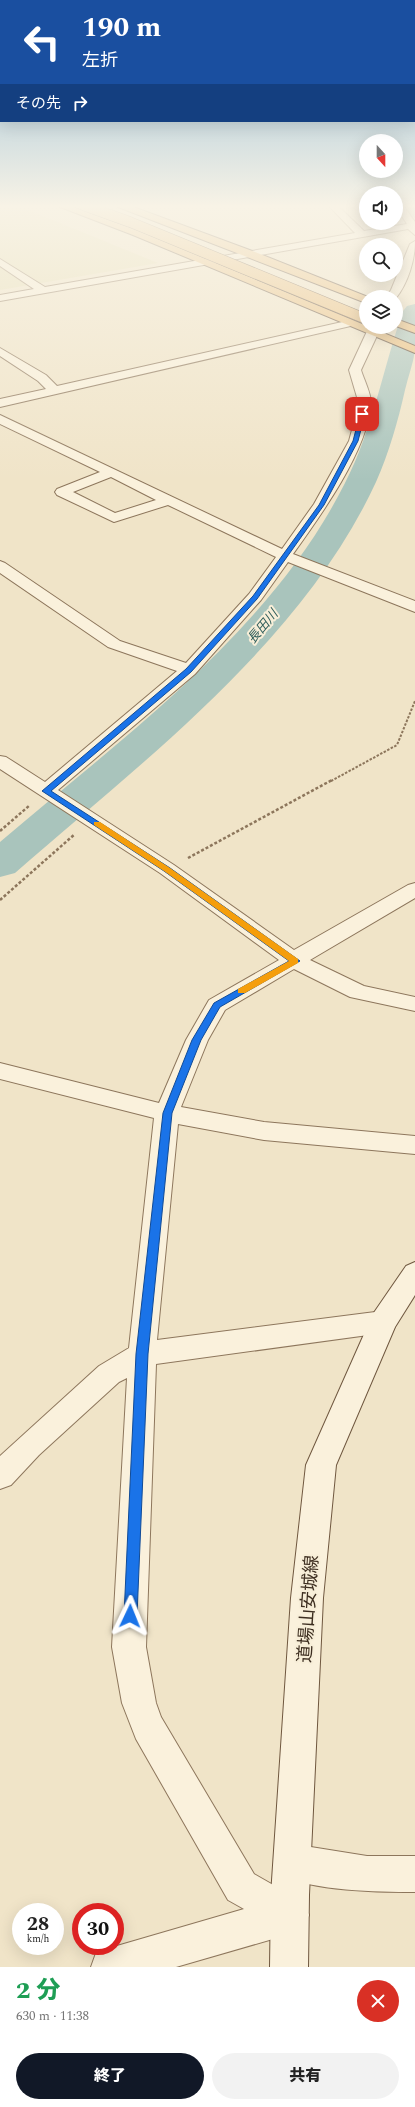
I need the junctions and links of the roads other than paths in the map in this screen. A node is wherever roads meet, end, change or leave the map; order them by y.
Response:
1 (289, 297) edge
2 (312, 297) edge
3 (336, 297) edge
4 (359, 306) edge
5 (403, 315) edge
6 (359, 316) edge
7 (415, 320) edge
8 (351, 323) junction
9 (359, 325) edge
10 (403, 325) edge
11 (415, 330) edge
12 (372, 334) edge
13 (381, 334) edge
14 (403, 334) edge
15 (415, 339) edge
16 (415, 350) edge
17 (0, 351) edge
18 (54, 390) junction
19 (0, 402) edge
20 (0, 419) edge
21 (112, 472) junction
22 (169, 500) junction
23 (284, 556) junction
24 (0, 566) edge
25 (415, 606) edge
26 (188, 670) junction
27 (0, 761) edge
28 (46, 791) junction
29 (415, 889) edge
30 (295, 961) junction
31 (415, 1004) edge
32 (0, 1071) edge
33 (168, 1113) junction
34 (415, 1145) edge
35 (410, 1288) edge
36 (383, 1322) junction
37 (142, 1354) junction
38 (0, 1476) edge
39 (292, 1862) junction
40 (415, 1874) edge
41 (290, 1915) junction
42 (110, 1967) edge
43 (289, 1967) edge

1 - 8 highway
2 - 6 highway, bridge
3 - 4 highway
5 - 7 highway
8 - 9 highway
8 - 18 street
10 - 11 highway
12 - 23 street
13 - 16 highway
14 - 15 highway
17 - 18 street
18 - 19 street
20 - 21 street
21 - 22 street
21 - 22 street
22 - 23 street
23 - 25 street
23 - 26 street
24 - 26 street
26 - 28 street
27 - 28 street
28 - 30 street
29 - 30 street
30 - 31 street
30 - 33 street
32 - 33 street
33 - 34 street
33 - 37 street
35 - 36 street, 道場山安城線
36 - 37 street
36 - 39 street, 道場山安城線
37 - 38 street
37 - 41 street
39 - 40 street
39 - 41 street, 道場山安城線
41 - 42 street
41 - 43 street, 道場山安城線

